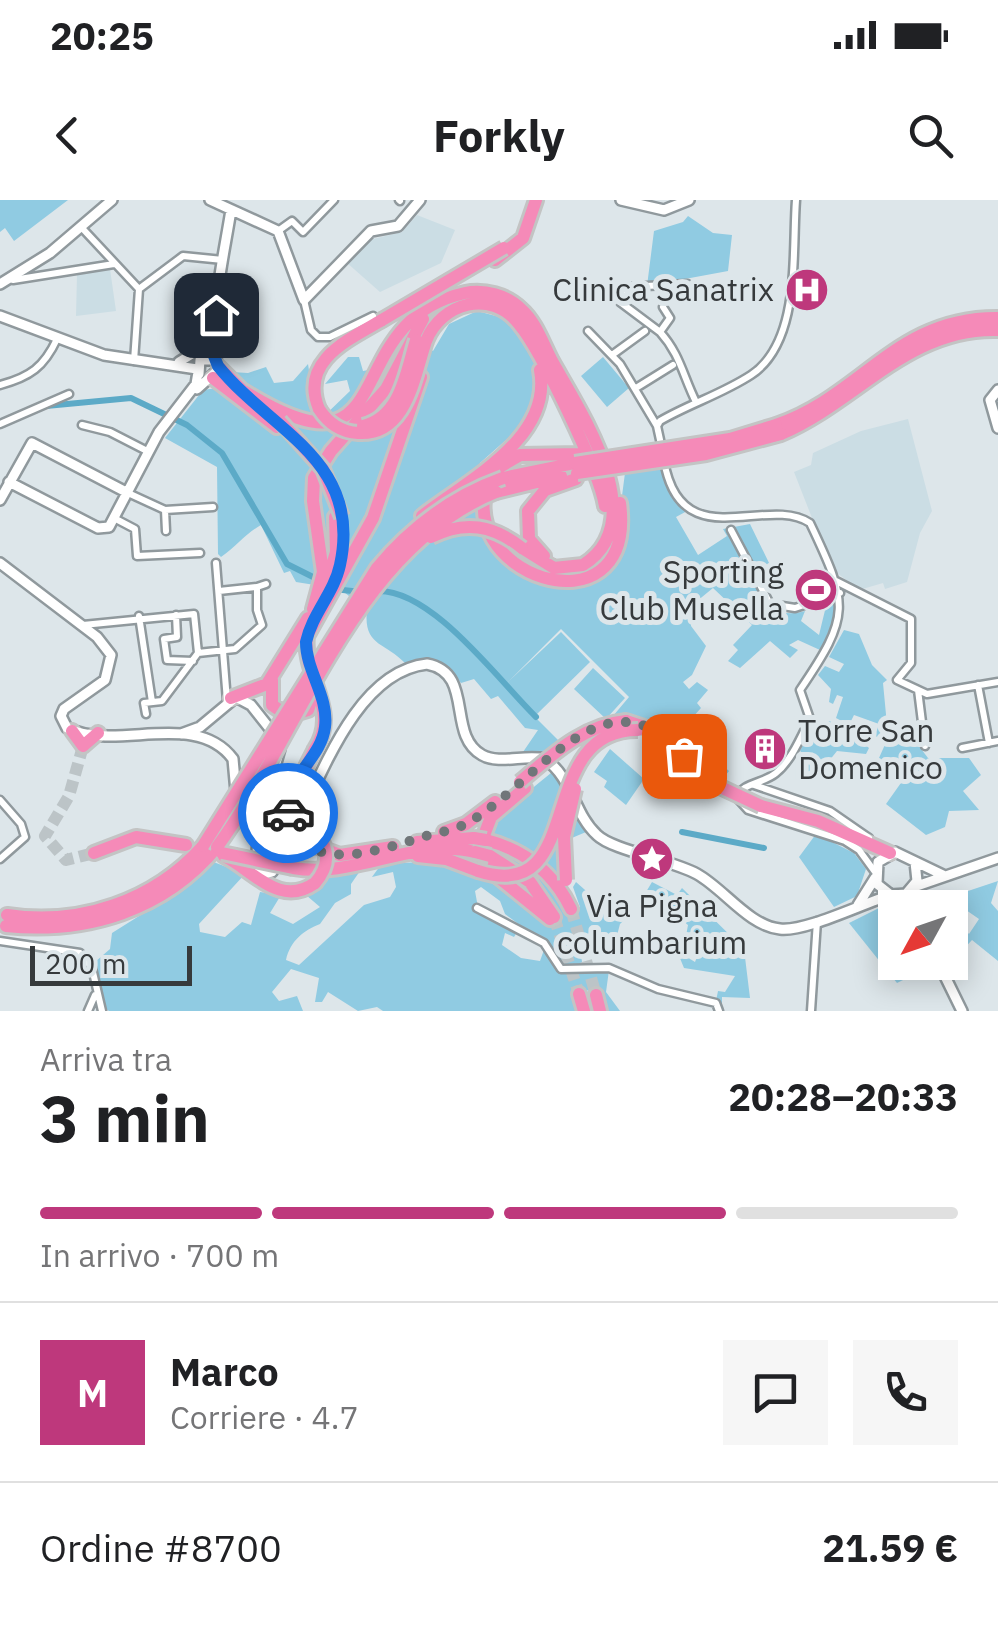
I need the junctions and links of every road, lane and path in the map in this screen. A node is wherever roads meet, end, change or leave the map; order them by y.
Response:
1 (112, 200) edge
2 (210, 200) edge
3 (420, 200) edge
4 (621, 200) edge
5 (688, 200) edge
6 (796, 200) edge
7 (329, 202) edge
8 (529, 204) edge
9 (231, 210) junction
10 (82, 228) junction
11 (278, 231) junction
12 (223, 260) junction
13 (114, 264) junction
14 (13, 280) junction
15 (0, 284) edge
16 (139, 289) junction
17 (689, 293) dead end
18 (448, 299) junction
19 (304, 300) junction
20 (663, 307) dead end
21 (216, 315) junction
22 (0, 316) edge
23 (998, 318) edge
24 (380, 320) junction
25 (998, 330) edge
26 (588, 331) dead end
27 (645, 332) dead end
28 (660, 332) junction
29 (57, 339) junction
30 (421, 340) junction
31 (534, 348) junction
32 (612, 356) junction
33 (134, 361) junction
34 (177, 363) junction
35 (673, 365) dead end
36 (214, 367) junction
37 (195, 369) junction
38 (0, 385) edge
39 (239, 388) junction
40 (636, 388) junction
41 (998, 390) edge
42 (69, 394) dead end
43 (696, 402) junction
44 (322, 408) junction
45 (0, 424) edge
46 (82, 425) dead end
47 (356, 426) junction
48 (657, 426) junction
49 (998, 428) edge
50 (778, 430) junction
51 (156, 439) junction
52 (149, 452) junction
53 (635, 460) junction
54 (577, 467) junction
55 (610, 479) junction
56 (9, 482) junction
57 (128, 493) junction
58 (0, 500) edge
59 (213, 508) dead end
60 (165, 510) junction
61 (114, 518) junction
62 (732, 530) dead end
63 (166, 531) dead end
64 (200, 553) dead end
65 (386, 558) junction
66 (0, 562) edge
67 (216, 563) dead end
68 (387, 574) junction
69 (835, 580) junction
70 (266, 584) dead end
71 (257, 587) junction
72 (218, 591) junction
73 (840, 593) junction
74 (326, 600) junction
75 (313, 609) junction
76 (176, 615) junction
77 (139, 616) junction
78 (83, 625) junction
79 (220, 652) junction
80 (195, 657) junction
81 (274, 675) junction
82 (314, 677) junction
83 (998, 682) edge
84 (978, 685) junction
85 (918, 690) junction
86 (229, 700) junction
87 (152, 702) junction
88 (146, 714) dead end
89 (212, 717) junction
90 (72, 730) junction
91 (638, 730) junction
92 (98, 733) junction
93 (181, 734) junction
94 (998, 741) edge
95 (989, 742) junction
96 (216, 744) junction
97 (925, 746) dead end
98 (962, 748) dead end
99 (315, 749) junction
100 (684, 756) junction
101 (780, 770) junction
102 (272, 783) junction
103 (754, 784) junction
104 (523, 785) junction
105 (782, 794) junction
106 (238, 797) junction
107 (0, 800) edge
108 (832, 827) junction
109 (257, 838) junction
110 (478, 843) junction
111 (186, 846) dead end
112 (216, 850) junction
113 (401, 850) junction
114 (859, 850) junction
115 (94, 853) tunnel mouth
116 (890, 853) junction
117 (371, 857) junction
118 (998, 858) edge
119 (0, 859) edge
120 (915, 862) junction
121 (875, 875) junction
122 (943, 875) junction
123 (914, 887) junction
124 (889, 890) edge
125 (906, 890) edge
126 (878, 900) edge
127 (101, 902) dead end
128 (118, 904) junction
129 (853, 907) junction
130 (477, 908) dead end
131 (817, 920) junction
132 (0, 941) edge
133 (947, 980) edge
134 (579, 994) tunnel mouth
135 (596, 994) tunnel mouth
136 (96, 996) junction
137 (88, 1011) edge
138 (102, 1011) edge
139 (584, 1011) edge
140 (600, 1011) edge
141 (719, 1011) edge
142 (811, 1011) edge
143 (962, 1011) edge

1 - 10 main road
2 - 9 main road
3 - 19 main road
4 - 5 main road
6 - 43 street
7 - 11 street
8 - 24 highway, bridge
9 - 11 main road
9 - 12 main road
10 - 13 street
10 - 14 main road
11 - 19 main road
12 - 16 street
12 - 21 main road
13 - 14 street
13 - 16 street
14 - 15 main road
16 - 33 street
17 - 28 street
18 - 30 highway
18 - 39 highway
18 - 55 highway
19 - 24 street
20 - 28 street
21 - 34 main road
21 - 36 main road
22 - 29 main road
23 - 50 highway
24 - 44 highway
25 - 50 highway
26 - 32 street
27 - 32 street
28 - 43 street
29 - 33 main road
29 - 38 street
30 - 31 highway
30 - 44 highway, bridge
30 - 47 highway, bridge
30 - 74 highway, bridge
31 - 54 highway
31 - 65 highway, bridge
32 - 40 street
33 - 34 main road
34 - 37 main road
35 - 40 street
36 - 37 main road
36 - 37 main road
36 - 39 highway
36 - 51 main road
36 - 75 highway, bridge
37 - 51 main road
39 - 74 highway, bridge
40 - 48 street
41 - 49 main road
42 - 45 street
43 - 48 street
44 - 47 highway, bridge
46 - 52 street
47 - 75 highway, bridge
48 - 69 street
50 - 53 highway, bridge
51 - 52 main road
52 - 57 main road
53 - 54 highway, bridge
53 - 54 highway, bridge
54 - 55 highway
54 - 65 highway, bridge
54 - 68 highway, bridge
55 - 68 highway, bridge
56 - 57 main road
56 - 58 main road
56 - 61 main road
57 - 60 street
57 - 61 main road
59 - 60 street
60 - 63 street
61 - 64 street
62 - 73 street
65 - 112 highway, bridge
66 - 78 main road
67 - 72 street
68 - 112 highway, bridge
69 - 73 street
69 - 85 street
70 - 71 street
71 - 72 street
71 - 79 street
72 - 79 street
73 - 101 street
74 - 82 highway
75 - 81 highway
76 - 77 street
76 - 80 street
76 - 80 street
77 - 78 street
77 - 87 street
78 - 90 main road
79 - 80 street
79 - 86 street
80 - 87 street
81 - 82 highway, bridge
81 - 86 highway
82 - 99 highway
83 - 84 street
84 - 85 street
84 - 95 street
85 - 97 street
86 - 89 main road
86 - 102 main road
87 - 88 street
89 - 93 main road
89 - 96 main road
90 - 92 main road
90 - 92 highway
91 - 100 highway
91 - 110 highway, bridge
91 - 113 highway, bridge
92 - 93 main road
93 - 96 main road
94 - 95 street
95 - 98 street
96 - 106 main road
99 - 112 highway, bridge
99 - 117 highway, bridge
100 - 104 highway, bridge
100 - 108 highway, bridge
101 - 103 street
101 - 105 street
102 - 106 main road
102 - 109 main road
103 - 105 street
103 - 114 street
104 - 110 highway, bridge
104 - 113 highway
105 - 116 street
106 - 109 main road
107 - 119 street
108 - 114 highway
108 - 116 highway
109 - 131 main road
110 - 113 highway
111 - 115 highway
112 - 117 highway, bridge
112 - 128 highway
112 - 128 highway
113 - 117 highway
114 - 121 street
116 - 120 main road
116 - 121 main road
118 - 122 main road
120 - 122 main road
120 - 123 main road
121 - 124 main road
121 - 129 main road
122 - 123 main road
123 - 125 main road
126 - 129 main road
127 - 128 highway
129 - 131 main road
130 - 141 street
131 - 142 street
132 - 136 street
133 - 143 main road
134 - 139 highway
135 - 140 highway
136 - 137 street
136 - 138 street

